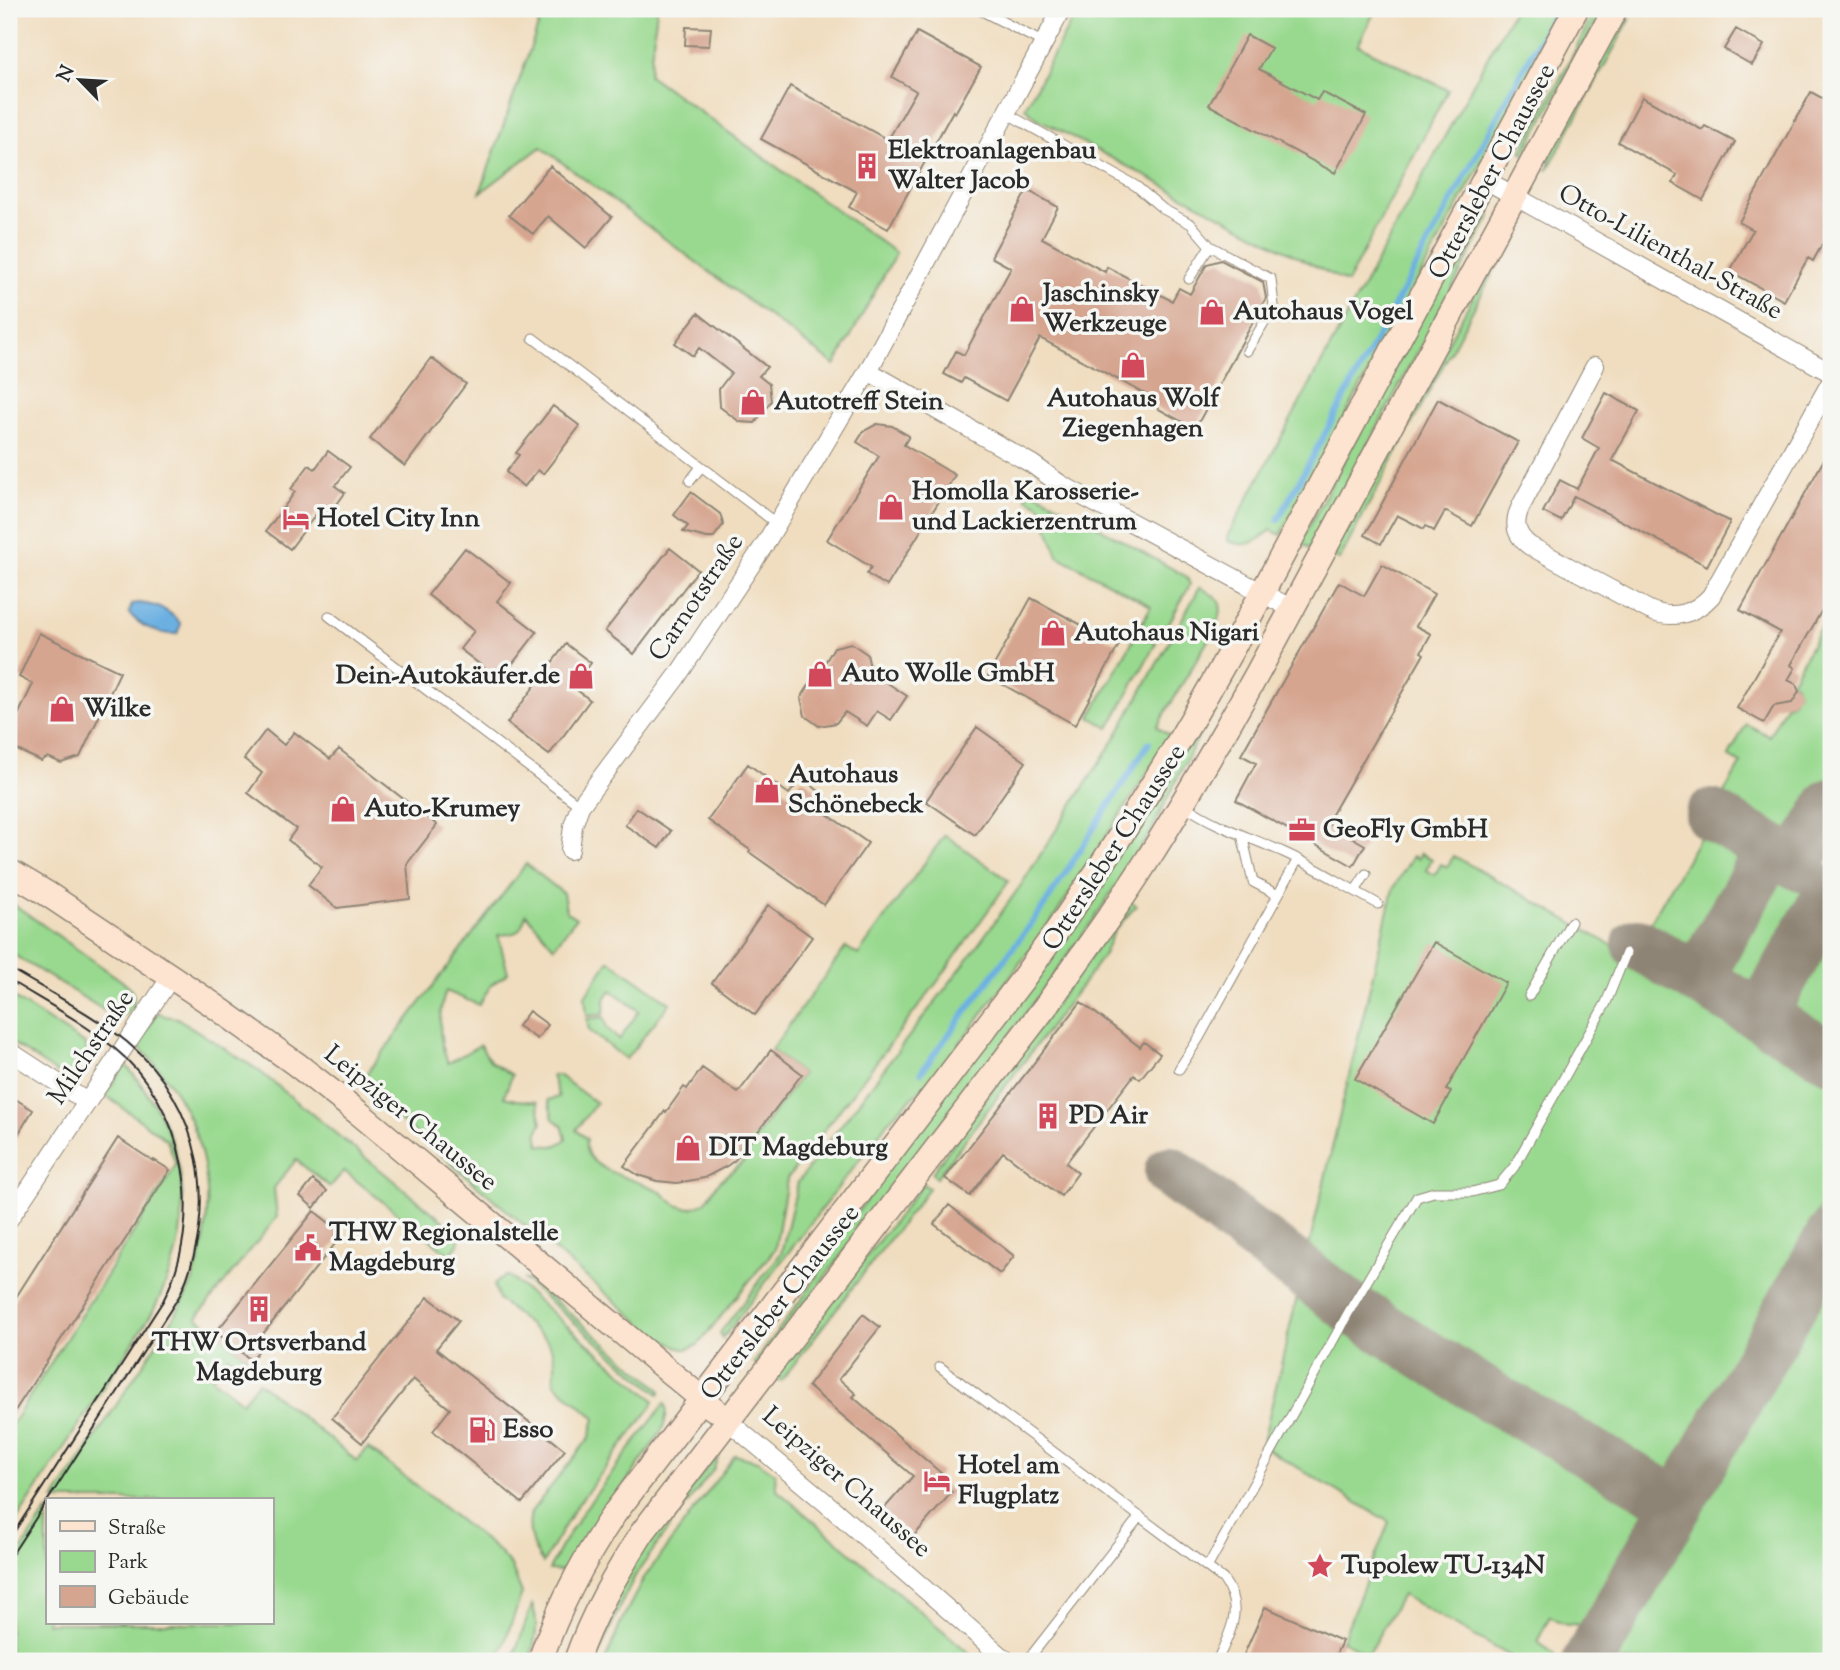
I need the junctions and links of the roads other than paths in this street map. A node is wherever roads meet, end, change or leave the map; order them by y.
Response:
1 (978, 9) edge
2 (1062, 9) edge
3 (1576, 9) edge
4 (1615, 9) edge
5 (1044, 43) junction
6 (1006, 113) junction
7 (1484, 179) junction
8 (1514, 196) junction
9 (1210, 246) junction
10 (1189, 279) dead end
11 (533, 338) dead end
12 (1247, 351) dead end
13 (1595, 366) dead end
14 (868, 372) junction
15 (1831, 373) edge
16 (1831, 382) edge
17 (701, 467) junction
18 (690, 481) dead end
19 (777, 524) junction
20 (1262, 593) junction
21 (1292, 609) junction
22 (330, 616) dead end
23 (1182, 804) junction
24 (580, 806) junction
25 (1242, 835) junction
26 (570, 850) dead end
27 (1298, 859) junction
28 (9, 871) edge
29 (1366, 874) dead end
30 (1355, 891) junction
31 (1278, 895) junction
32 (1378, 904) dead end
33 (1571, 922) dead end
34 (1626, 953) dead end
35 (171, 977) junction
36 (1529, 996) dead end
37 (9, 1051) edge
38 (1179, 1069) dead end
39 (88, 1101) junction
40 (9, 1219) edge
41 (940, 1367) dead end
42 (701, 1399) junction
43 (728, 1421) junction
44 (1140, 1516) junction
45 (1208, 1566) junction
46 (540, 1661) edge
47 (576, 1661) edge
48 (1007, 1661) edge
49 (1027, 1661) edge
50 (1217, 1661) edge

1 - 5 lane
2 - 5 street, Carnotstraße
3 - 7 main road, Ottersleber Chaussee
4 - 8 main road, Ottersleber Chaussee
5 - 6 street, Carnotstraße
6 - 9 lane
6 - 14 street, Carnotstraße
7 - 8 street, Otto-Lilienthal-Straße
7 - 20 main road, Ottersleber Chaussee
8 - 15 street, Otto-Lilienthal-Straße
8 - 21 main road, Ottersleber Chaussee
9 - 10 lane
9 - 12 lane
11 - 17 lane
13 - 16 street
14 - 19 street, Carnotstraße
14 - 20 street
17 - 18 lane
17 - 19 lane
19 - 24 street, Carnotstraße
20 - 21 street
20 - 42 main road, Ottersleber Chaussee
21 - 23 main road, Ottersleber Chaussee
22 - 24 lane
23 - 25 lane
23 - 43 main road, Ottersleber Chaussee
24 - 26 street, Carnotstraße
25 - 27 lane
25 - 31 lane
27 - 30 lane
27 - 31 lane
28 - 35 main road, Leipziger Chaussee
29 - 30 lane
30 - 32 lane
31 - 38 lane
33 - 36 lane
34 - 45 lane
35 - 39 street, Milchstraße
35 - 42 main road, Leipziger Chaussee
37 - 39 street
39 - 40 street, Milchstraße
41 - 44 lane
42 - 43 main road, Leipziger Chaussee
42 - 46 main road, Ottersleber Chaussee
43 - 47 main road, Ottersleber Chaussee
43 - 48 street, Leipziger Chaussee
44 - 45 lane
44 - 49 lane
45 - 50 lane

